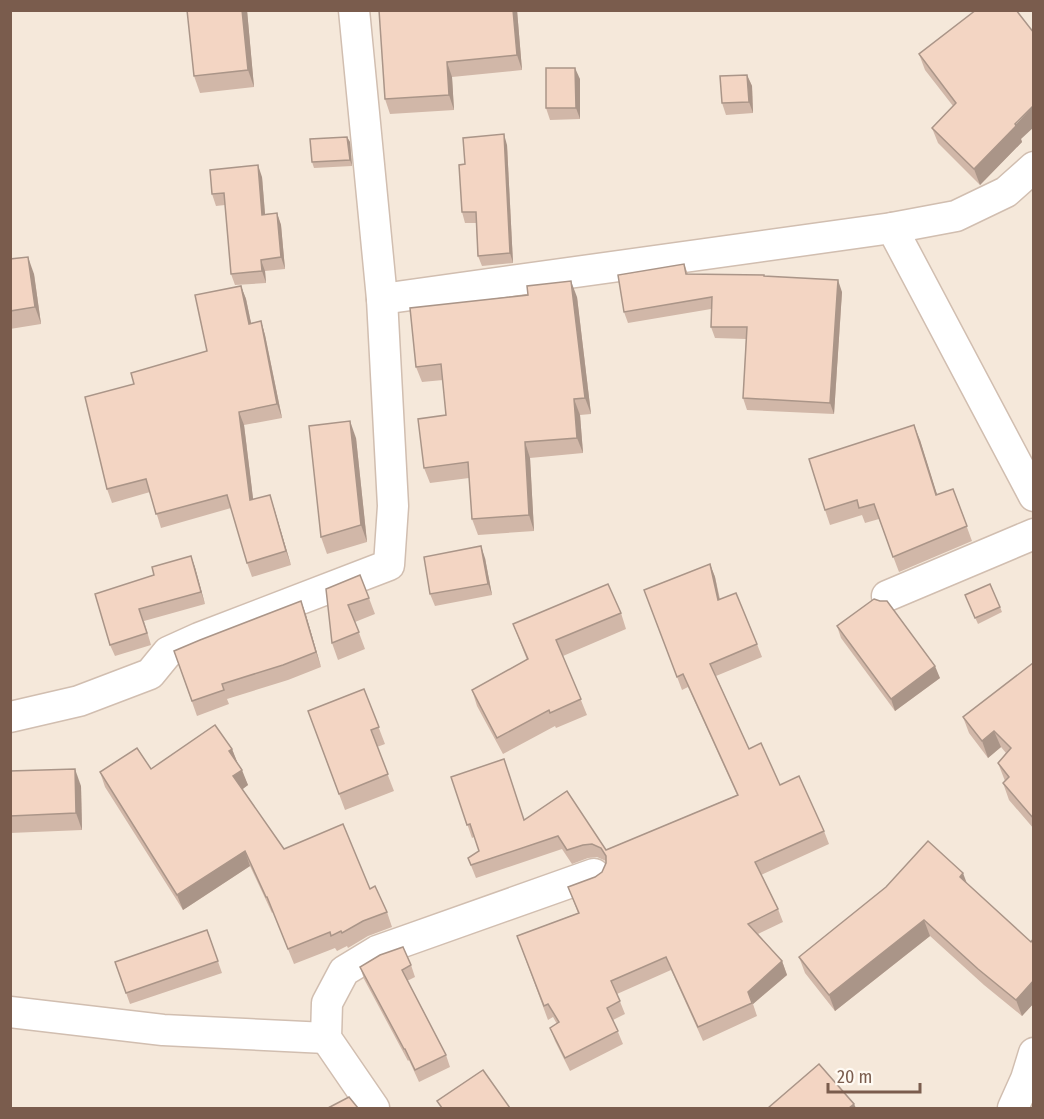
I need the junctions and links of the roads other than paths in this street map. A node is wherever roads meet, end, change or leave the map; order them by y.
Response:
1 (354, 10) edge
2 (1034, 167) edge
3 (892, 228) junction
4 (382, 299) junction
5 (1034, 496) edge
6 (1034, 534) edge
7 (887, 596) dead end
8 (10, 717) edge
9 (594, 874) dead end
10 (10, 1012) edge
11 (326, 1038) junction
12 (1034, 1053) edge
13 (374, 1108) edge
14 (1014, 1108) edge

1 - 4 street
2 - 3 street
3 - 4 street
3 - 5 street
4 - 8 street
6 - 7 street
9 - 11 street
10 - 11 street
11 - 13 street
12 - 14 street

